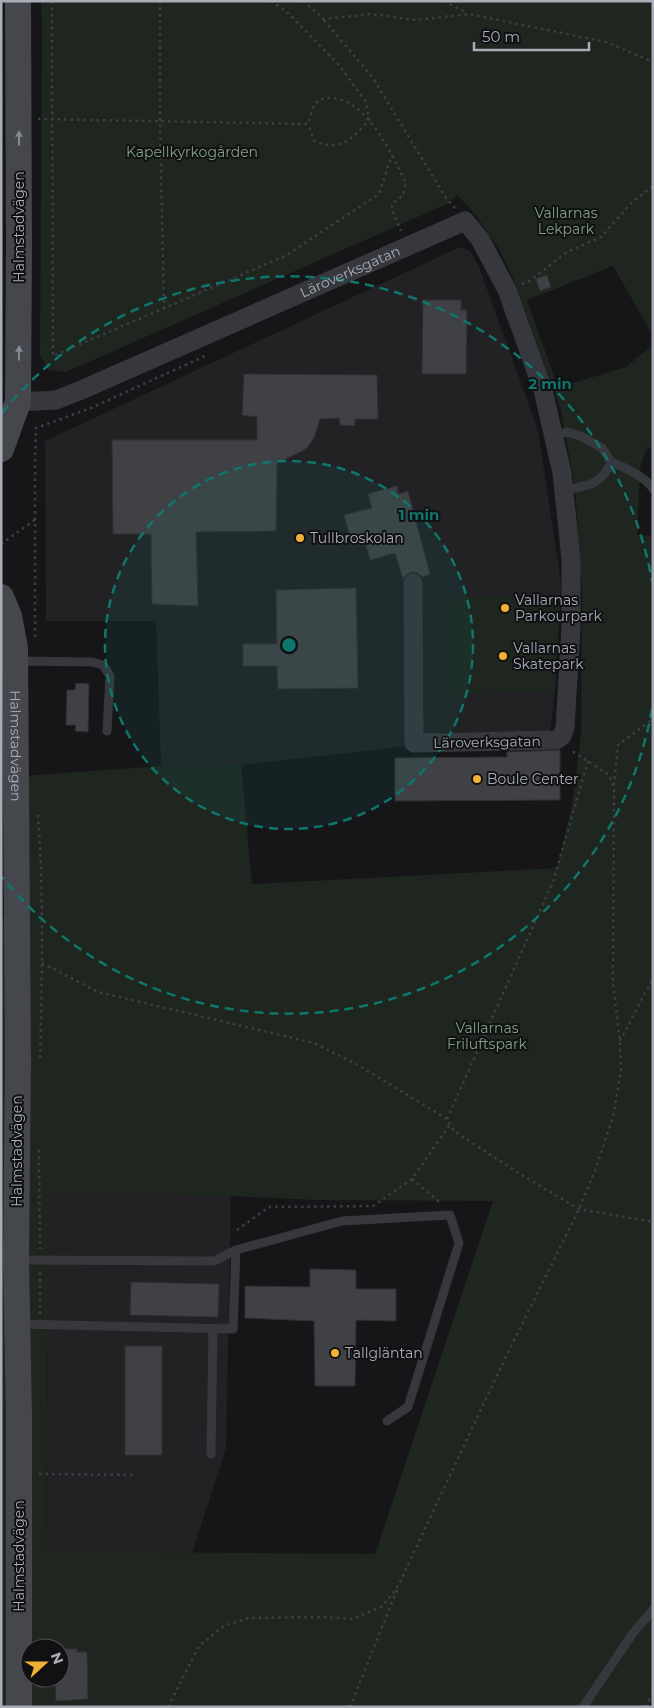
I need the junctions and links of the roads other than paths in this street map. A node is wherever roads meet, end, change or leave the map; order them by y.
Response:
1 (18, 1) edge
2 (18, 402) junction
3 (554, 435) junction
4 (1, 449) edge
5 (611, 462) junction
6 (653, 489) edge
7 (565, 490) junction
8 (413, 583) dead end
9 (4, 610) edge
10 (15, 661) junction
11 (107, 730) dead end
12 (236, 1250) junction
13 (16, 1260) junction
14 (18, 1324) junction
15 (214, 1328) junction
16 (387, 1421) dead end
17 (212, 1454) dead end
18 (653, 1610) edge
19 (19, 1707) edge
20 (583, 1707) edge

2 -> 1 main road, Halmstadvägen
2 - 3 street, Läroverksgatan
2 - 4 main road, Halmstadvägen
3 - 5 lane
3 - 7 street, Läroverksgatan
5 - 6 lane
5 - 7 lane
7 - 8 street, Läroverksgatan
9 - 10 main road, Halmstadvägen
10 - 11 lane
10 - 13 main road, Halmstadvägen
12 - 13 lane
12 - 15 lane
12 - 16 lane
13 - 14 main road, Halmstadvägen
14 - 15 lane
14 - 19 main road, Halmstadvägen
15 - 17 lane
18 - 20 lane

